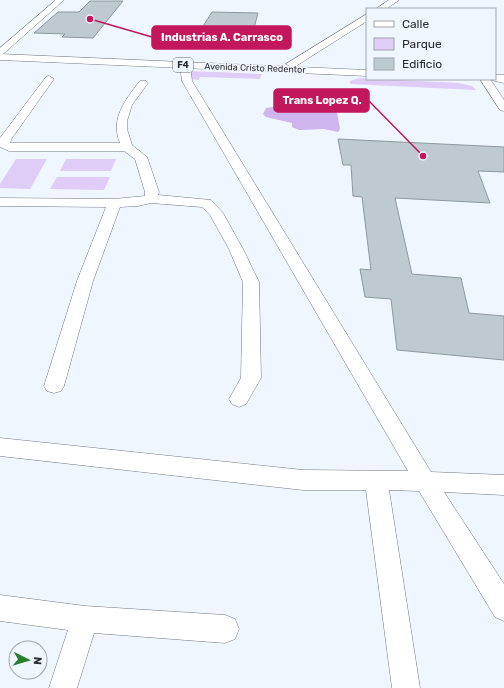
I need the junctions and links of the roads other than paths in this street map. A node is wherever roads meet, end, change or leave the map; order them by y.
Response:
1 (60, 0) edge
2 (394, 0) edge
3 (382, 8) edge
4 (366, 18) edge
5 (0, 52) edge
6 (0, 57) edge
7 (292, 64) junction
8 (185, 65) junction
9 (366, 68) edge
10 (366, 73) edge
11 (49, 80) dead end
12 (486, 80) edge
13 (143, 83) dead end
14 (504, 108) edge
15 (2, 143) edge
16 (127, 147) junction
17 (151, 199) junction
18 (0, 202) edge
19 (114, 203) junction
20 (54, 386) dead end
21 (239, 399) dead end
22 (0, 447) edge
23 (425, 481) junction
24 (376, 482) junction
25 (504, 485) edge
26 (0, 608) edge
27 (504, 608) edge
28 (85, 619) junction
29 (225, 629) dead end
30 (63, 688) edge
31 (406, 688) edge

1 - 5 street
2 - 3 main road
4 - 7 main road
5 - 7 main road, Avenida Cristo Redentor / F4
6 - 8 main road, Avenida Cristo Redentor / F4
7 - 9 main road, Avenida Cristo Redentor / F4
8 - 10 main road, Avenida Cristo Redentor / F4
8 - 23 street
11 - 15 street
12 - 14 street
13 - 16 street
15 - 16 street
16 - 17 street
17 - 19 street
17 - 21 street
18 - 19 street
19 - 20 street
22 - 24 street
23 - 24 street
23 - 25 street
23 - 27 street
24 - 31 street
26 - 28 street
28 - 29 street
28 - 30 street

